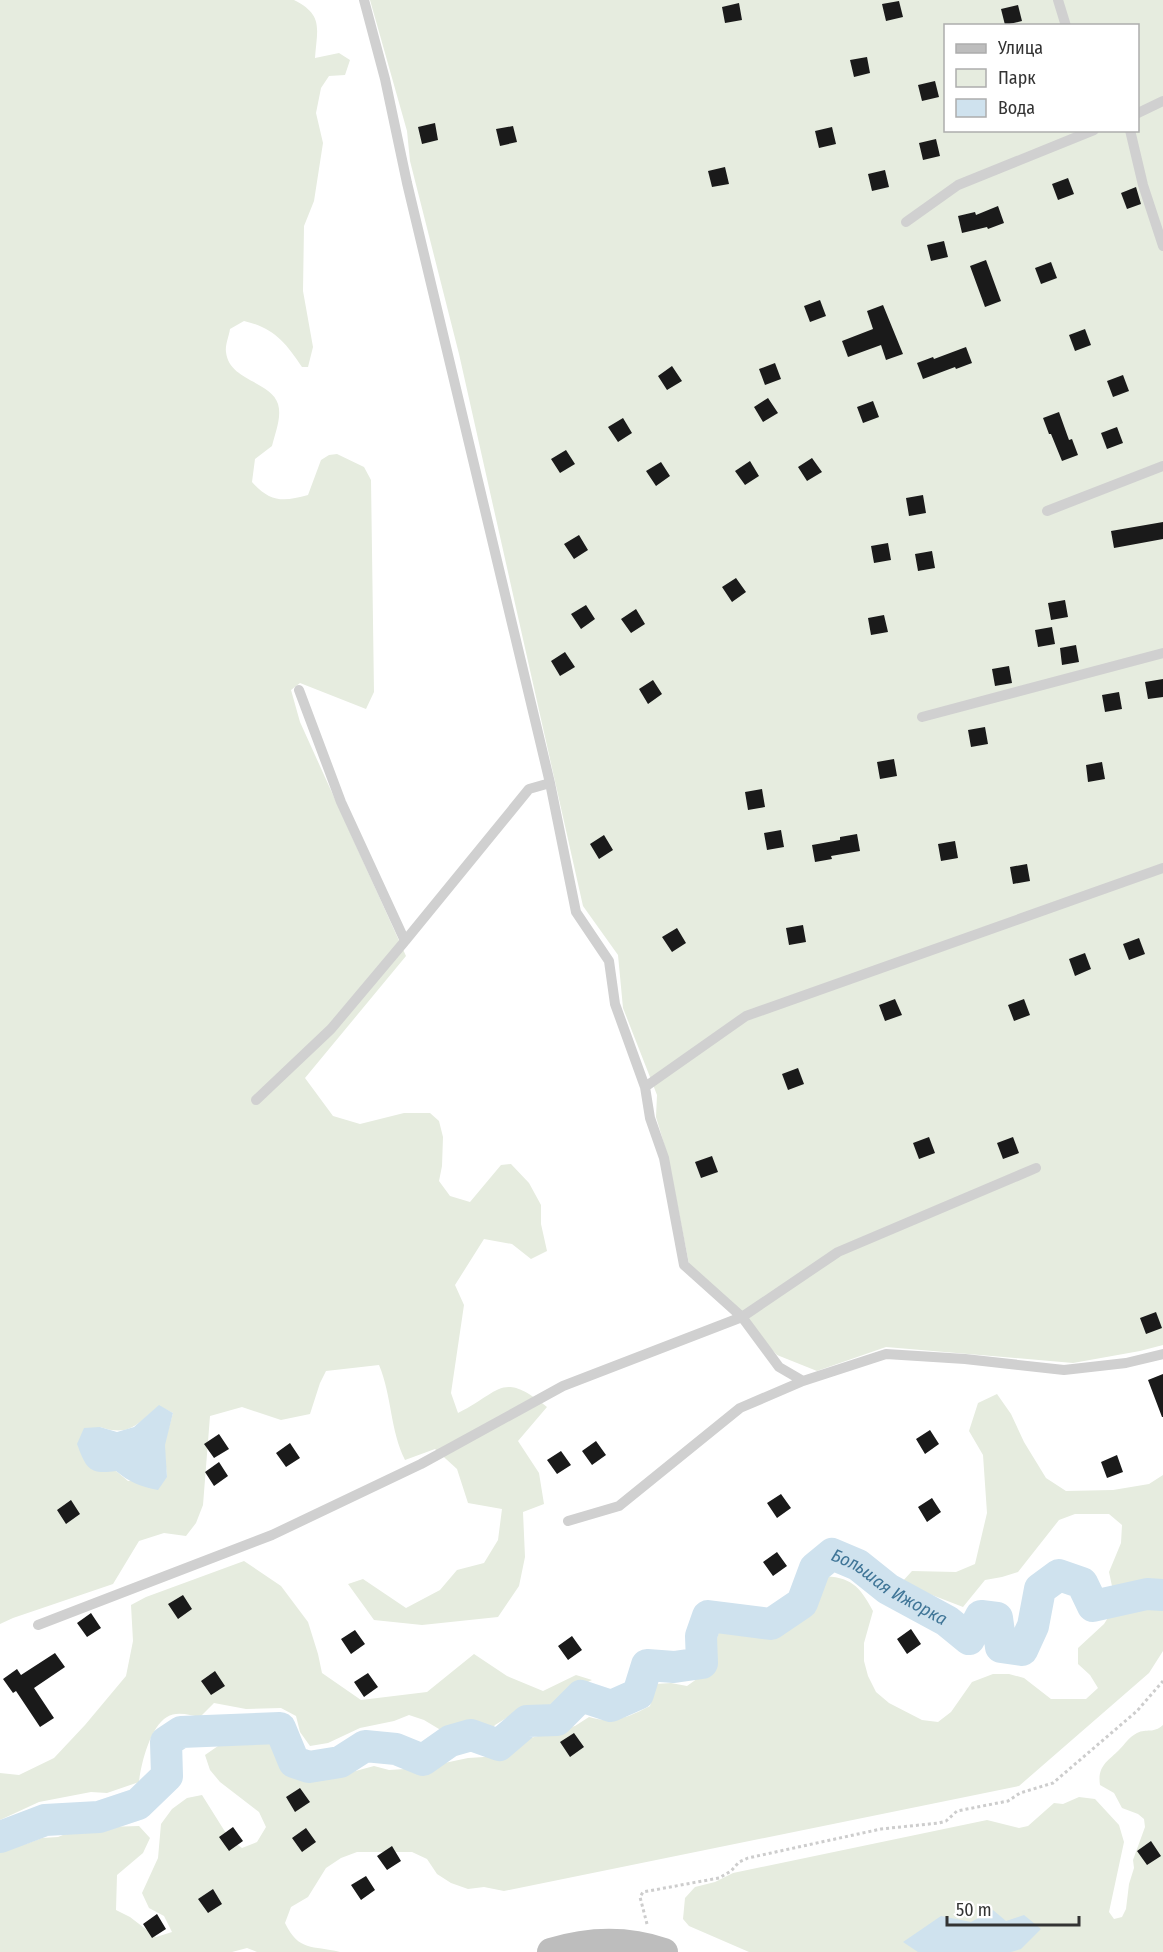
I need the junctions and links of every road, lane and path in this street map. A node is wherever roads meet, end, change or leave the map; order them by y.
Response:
1 (364, 0) edge
2 (1058, 0) edge
3 (1065, 24) edge
4 (1163, 101) edge
5 (1139, 112) edge
6 (1089, 132) edge
7 (1130, 132) edge
8 (906, 222) dead end
9 (1163, 246) edge
10 (1163, 466) edge
11 (1047, 511) dead end
12 (1163, 653) edge
13 (299, 690) dead end
14 (922, 717) dead end
15 (550, 783) junction
16 (1163, 868) edge
17 (405, 941) junction
18 (645, 1088) junction
19 (256, 1100) dead end
20 (1036, 1168) dead end
21 (742, 1317) junction
22 (1163, 1354) edge
23 (803, 1381) junction
24 (568, 1521) dead end
25 (38, 1625) dead end
26 (1163, 1681) edge
27 (653, 1949) edge
28 (551, 1952) edge

1 - 15 lane
2 - 3 lane
4 - 5 lane
6 - 8 lane
7 - 9 lane
10 - 11 lane
12 - 14 lane
13 - 17 lane
15 - 17 lane
15 - 18 lane
16 - 18 lane
17 - 19 lane
18 - 21 lane
20 - 21 lane
21 - 23 lane
21 - 25 lane
22 - 23 lane
23 - 24 lane
26 - 27 path
27 - 28 street

